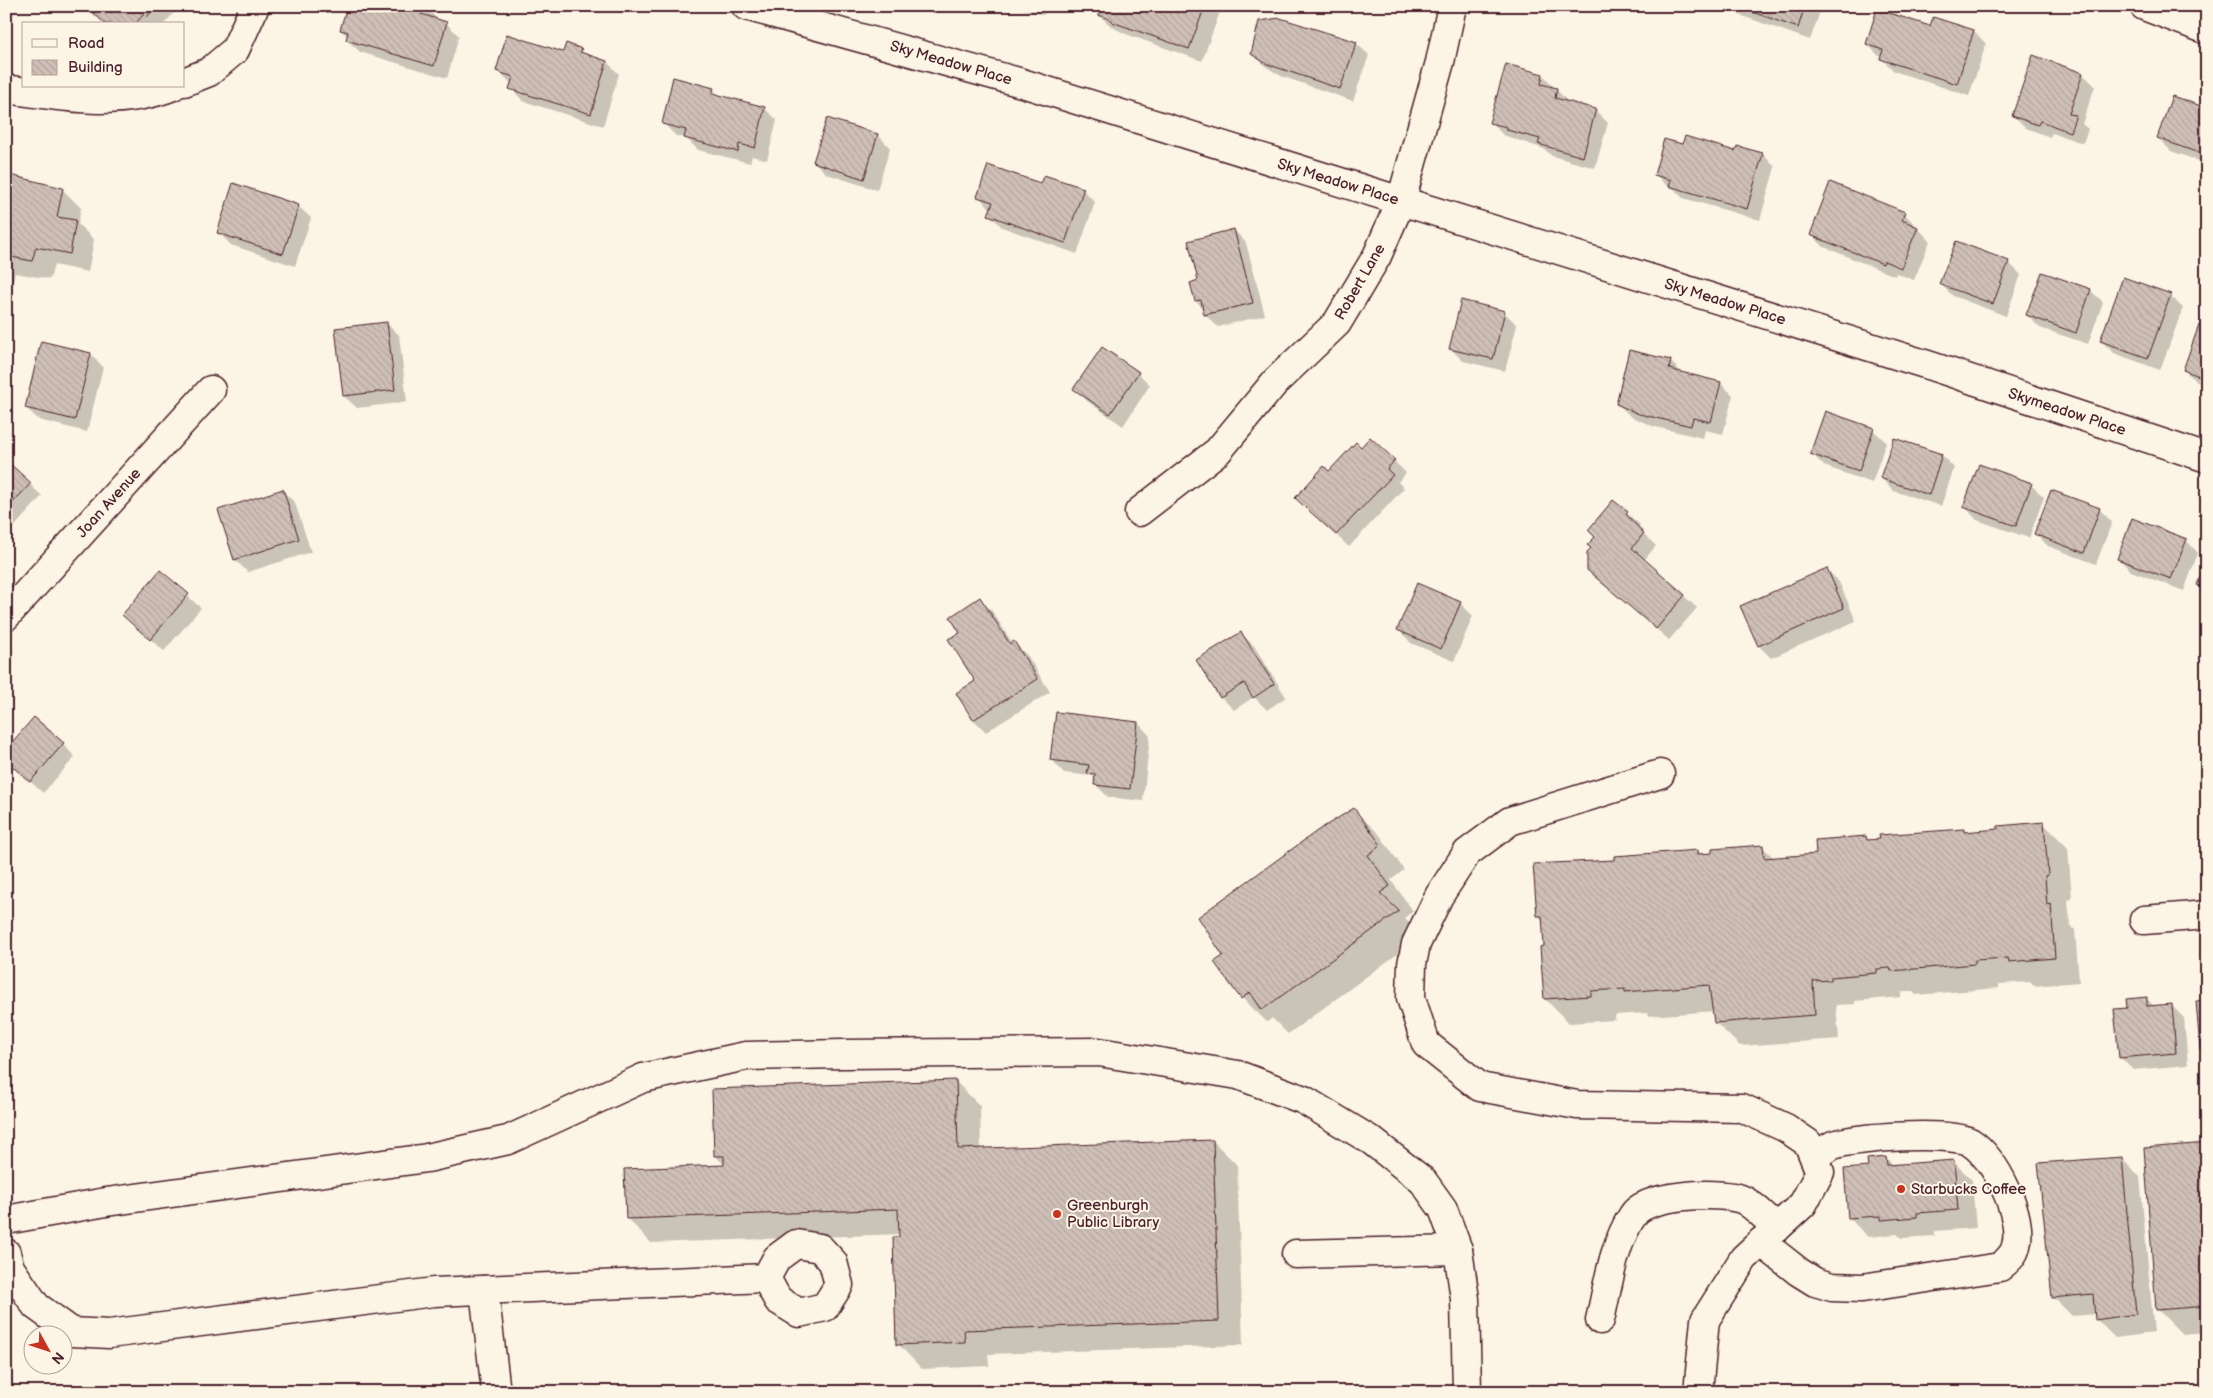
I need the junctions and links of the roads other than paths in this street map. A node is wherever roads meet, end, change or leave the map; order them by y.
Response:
1 (255, 6) edge
2 (746, 6) edge
3 (1452, 6) edge
4 (2144, 6) edge
5 (2207, 30) edge
6 (185, 82) edge
7 (168, 88) edge
8 (6, 89) edge
9 (1401, 201) junction
10 (1928, 365) joint
11 (211, 390) dead end
12 (2207, 458) edge
13 (1139, 512) dead end
14 (6, 616) edge
15 (1660, 774) dead end
16 (2207, 915) edge
17 (2144, 920) dead end
18 (1815, 1158) junction
19 (6, 1220) edge
20 (1770, 1235) junction
21 (1458, 1250) junction
22 (6, 1253) edge
23 (1296, 1254) dead end
24 (766, 1278) dead end
25 (484, 1290) junction
26 (1600, 1320) dead end
27 (496, 1392) edge
28 (1467, 1392) edge
29 (1698, 1392) edge

1 - 6 street
2 - 9 street, Sky Meadow Place
3 - 9 street, Robert Lane
4 - 5 street
7 - 8 street
9 - 10 street, Sky Meadow Place
9 - 13 street, Robert Lane
10 - 12 street, Skymeadow Place
11 - 14 street, Joan Avenue
15 - 18 street
16 - 17 street
18 - 20 street
18 - 20 street
19 - 21 street
20 - 26 street
20 - 29 street
21 - 23 street
21 - 28 street
22 - 25 street
24 - 25 street
25 - 27 street

